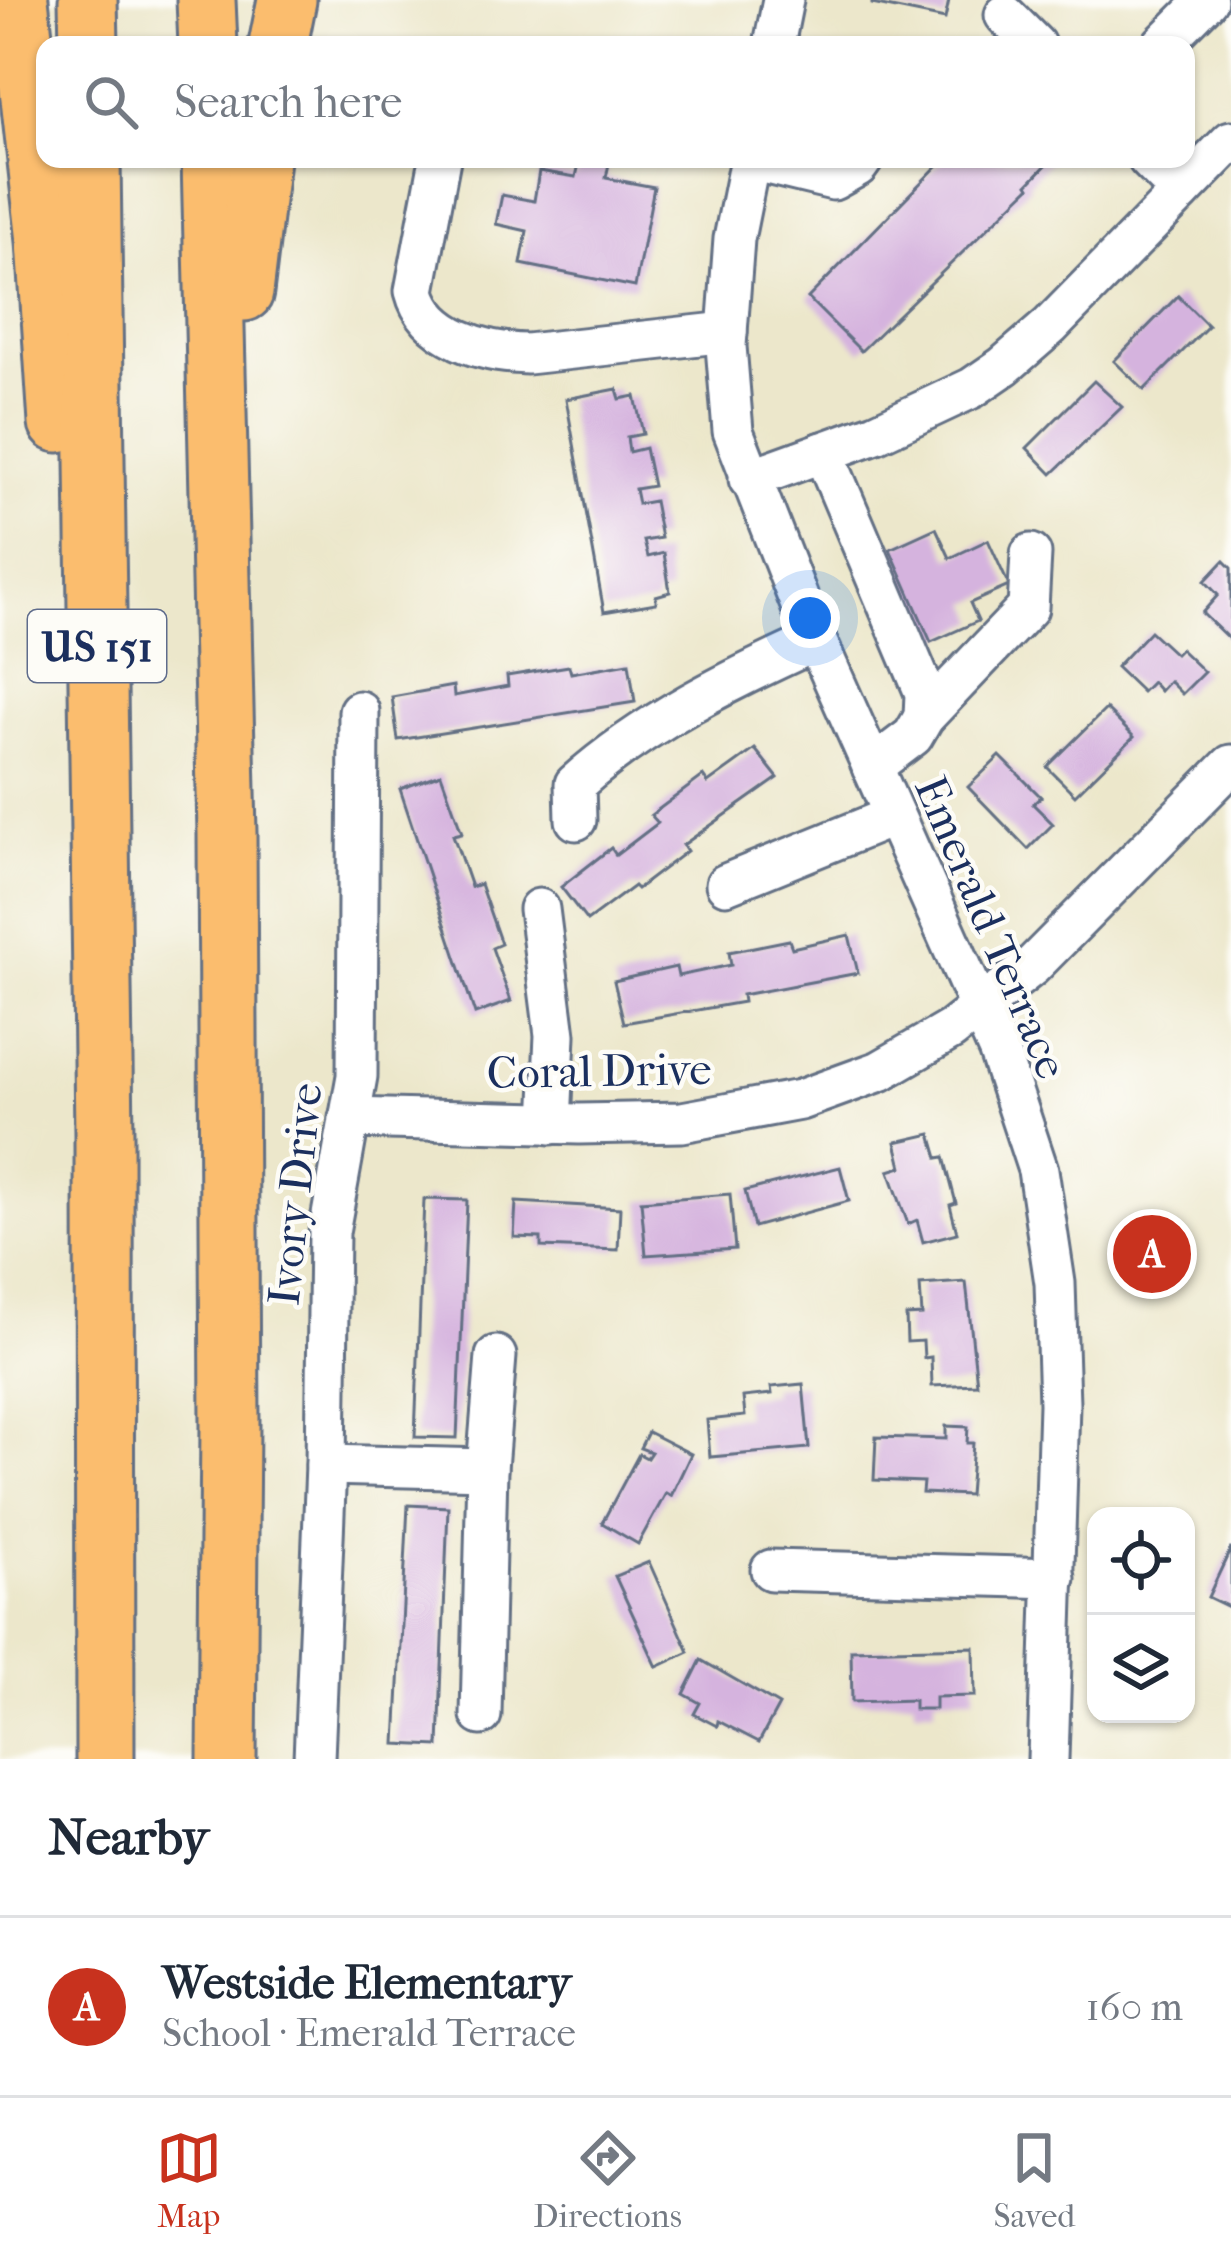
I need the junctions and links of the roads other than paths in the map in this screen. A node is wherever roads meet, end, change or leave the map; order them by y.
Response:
1 (19, 0) edge
2 (88, 0) edge
3 (206, 0) edge
4 (287, 0) edge
5 (783, 0) edge
6 (1207, 0) edge
7 (1006, 15) dead end
8 (89, 36) edge
9 (208, 36) edge
10 (280, 36) edge
11 (776, 36) edge
12 (1026, 36) edge
13 (1171, 36) edge
14 (1231, 141) edge
15 (36, 152) edge
16 (38, 168) edge
17 (91, 168) edge
18 (211, 168) edge
19 (259, 168) edge
20 (438, 168) edge
21 (748, 168) edge
22 (786, 168) edge
23 (854, 168) edge
24 (1157, 168) edge
25 (1181, 192) junction
26 (727, 332) junction
27 (823, 452) junction
28 (749, 479) junction
29 (1031, 554) dead end
30 (816, 641) junction
31 (359, 711) dead end
32 (225, 716) junction
33 (924, 717) junction
34 (1231, 765) edge
35 (872, 767) junction
36 (894, 816) junction
37 (576, 820) dead end
38 (726, 884) dead end
39 (538, 909) dead end
40 (978, 1006) junction
41 (349, 1118) junction
42 (551, 1124) junction
43 (104, 1134) junction
44 (496, 1357) dead end
45 (326, 1465) junction
46 (487, 1469) junction
47 (771, 1570) dead end
48 (1055, 1578) junction
49 (481, 1715) dead end
50 (105, 1759) edge
51 (227, 1759) edge
52 (314, 1759) edge
53 (1048, 1759) edge

1 - 15 highway
2 - 8 highway
3 - 9 highway
4 - 10 highway
5 - 11 street
6 - 13 street
7 - 12 street
14 - 25 street
16 - 43 highway
17 - 43 highway, US 151
18 - 32 highway, US 151
19 - 32 highway
20 - 26 street
21 - 26 street, Emerald Terrace
22 - 23 street
24 - 25 street
25 - 27 street
26 - 28 street, Emerald Terrace
27 - 28 street
27 - 33 street
28 - 30 street, Emerald Terrace
29 - 33 street
30 - 35 street, Emerald Terrace
30 - 37 street
31 - 41 street, Ivory Drive
32 - 51 highway, US 151
33 - 35 street
34 - 40 street, Coral Drive
35 - 36 street, Emerald Terrace
36 - 38 street
36 - 40 street, Emerald Terrace
39 - 42 street
40 - 42 street, Coral Drive
40 - 48 street, Emerald Terrace
41 - 42 street, Coral Drive
41 - 45 street, Ivory Drive
43 - 50 highway, US 151
44 - 46 street
45 - 46 street
45 - 52 street, Ivory Drive
46 - 49 street
47 - 48 street
48 - 53 street, Emerald Terrace

